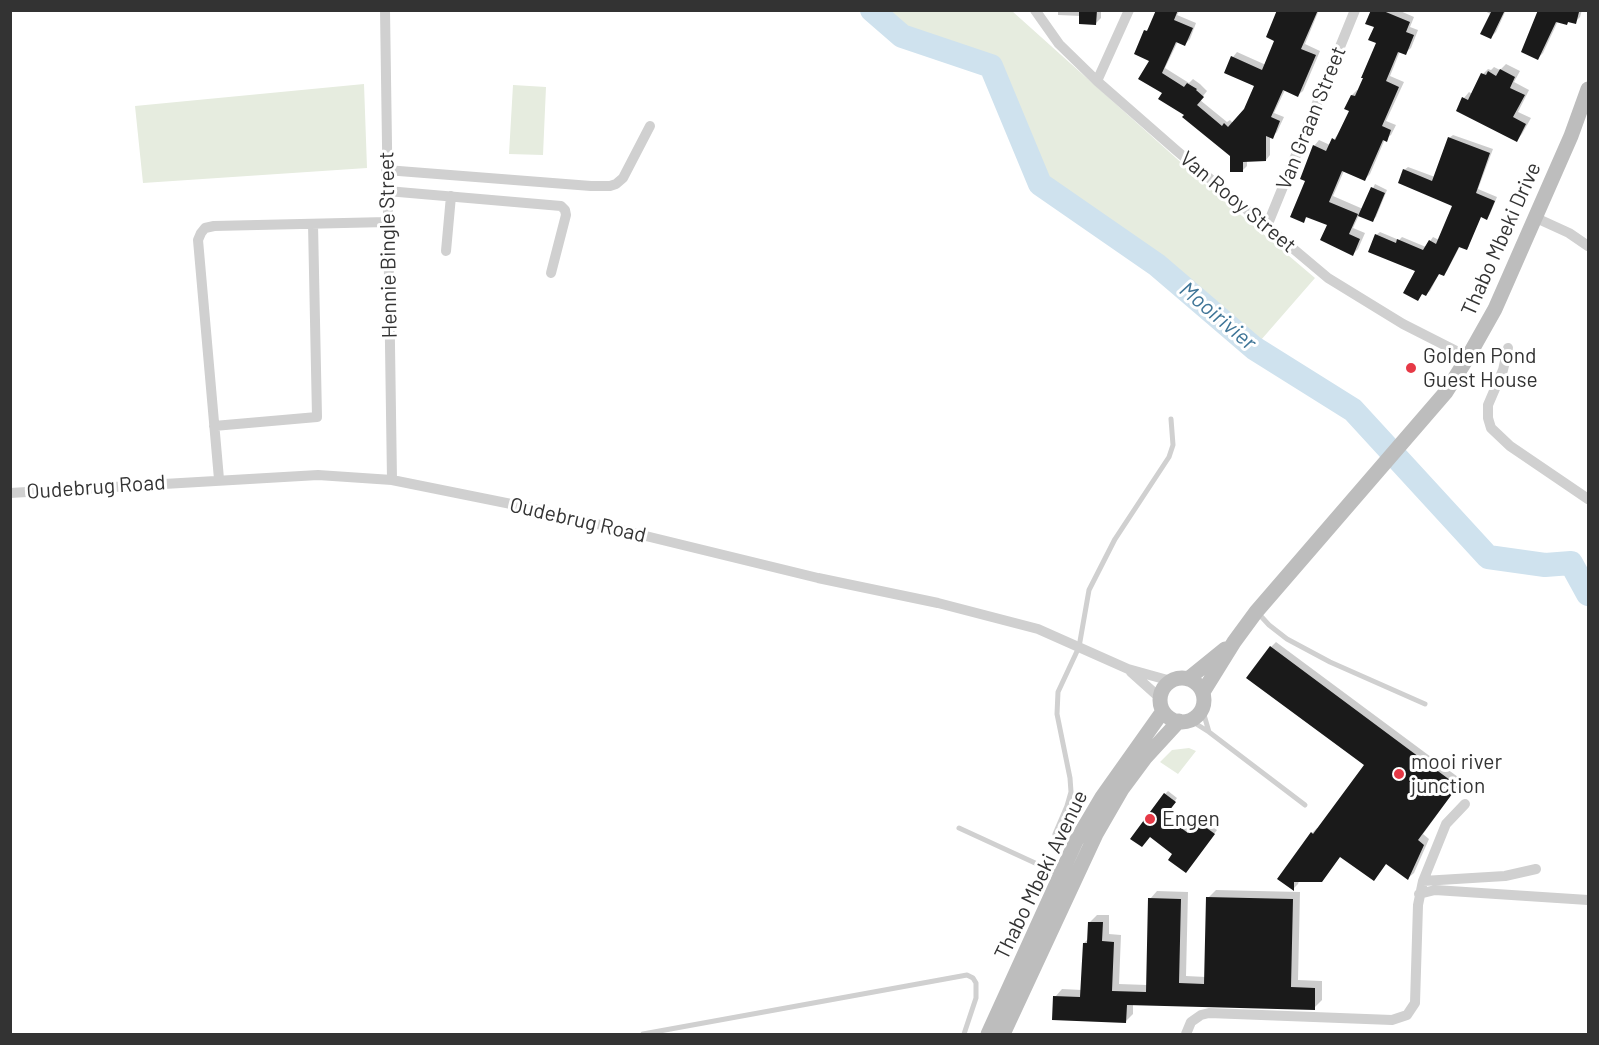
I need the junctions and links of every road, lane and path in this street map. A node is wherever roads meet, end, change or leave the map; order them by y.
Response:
1 (385, 10) edge
2 (1035, 10) edge
3 (1129, 10) edge
4 (1355, 10) edge
5 (1097, 81) junction
6 (1588, 89) edge
7 (650, 126) dead end
8 (386, 170) junction
9 (387, 191) junction
10 (451, 196) junction
11 (1534, 218) junction
12 (387, 222) junction
13 (313, 224) junction
14 (1267, 225) junction
15 (1588, 243) edge
16 (446, 251) dead end
17 (551, 273) dead end
18 (1508, 348) dead end
19 (1468, 357) junction
20 (1171, 419) dead end
21 (214, 426) junction
22 (219, 479) junction
23 (392, 480) junction
24 (10, 493) edge
25 (1588, 499) edge
26 (1256, 612) junction
27 (1234, 642) junction
28 (1079, 647) junction
29 (1128, 669) junction
30 (1188, 679) junction
31 (1171, 681) junction
32 (1203, 692) junction
33 (1425, 704) dead end
34 (1162, 705) junction
35 (1202, 708) junction
36 (1185, 721) junction
37 (1209, 732) junction
38 (1465, 804) dead end
39 (1305, 805) dead end
40 (959, 828) dead end
41 (1055, 834) dead end
42 (1536, 869) dead end
43 (1060, 874) junction
44 (1423, 880) junction
45 (1419, 894) junction
46 (1588, 900) edge
47 (673, 1031) edge
48 (643, 1035) edge
49 (964, 1035) edge
50 (988, 1035) edge
51 (1003, 1035) edge
52 (1186, 1035) edge

1 - 8 street, Hennie Bingle Street
2 - 5 street, Van Rooy Street
3 - 5 street
4 - 14 street, Van Graan Street
5 - 14 street, Van Rooy Street
6 - 11 main road, Thabo Mbeki Drive
7 - 8 street
8 - 9 street, Hennie Bingle Street
9 - 10 street
9 - 12 street, Hennie Bingle Street
10 - 16 street
10 - 17 street
11 - 15 street
11 - 19 main road, Thabo Mbeki Drive
12 - 13 street
12 - 23 street, Hennie Bingle Street
13 - 21 street
13 - 21 street
14 - 19 street, Van Rooy Street
18 - 25 street
19 - 26 main road, Thabo Mbeki Drive
20 - 28 lane
21 - 22 street
22 - 23 street, Oudebrug Road
22 - 24 street, Oudebrug Road
23 - 28 street, Oudebrug Road
26 - 27 main road
26 - 33 lane
27 - 30 main road
27 - 32 main road
28 - 29 street, Oudebrug Road
28 - 41 lane
29 - 31 street, Oudebrug Road
29 - 34 street, Oudebrug Road
30 - 31 main road
30 - 32 main road
31 - 34 main road
32 - 35 main road
34 - 36 main road
34 - 43 main road, Thabo Mbeki Avenue
35 - 36 main road
35 - 37 lane
36 - 37 lane
36 - 51 main road, Thabo Mbeki Avenue
37 - 39 lane
38 - 44 street
40 - 43 lane
42 - 44 street
43 - 50 main road, Thabo Mbeki Avenue
44 - 45 street
45 - 46 street
45 - 52 street
47 - 48 lane
47 - 49 lane

